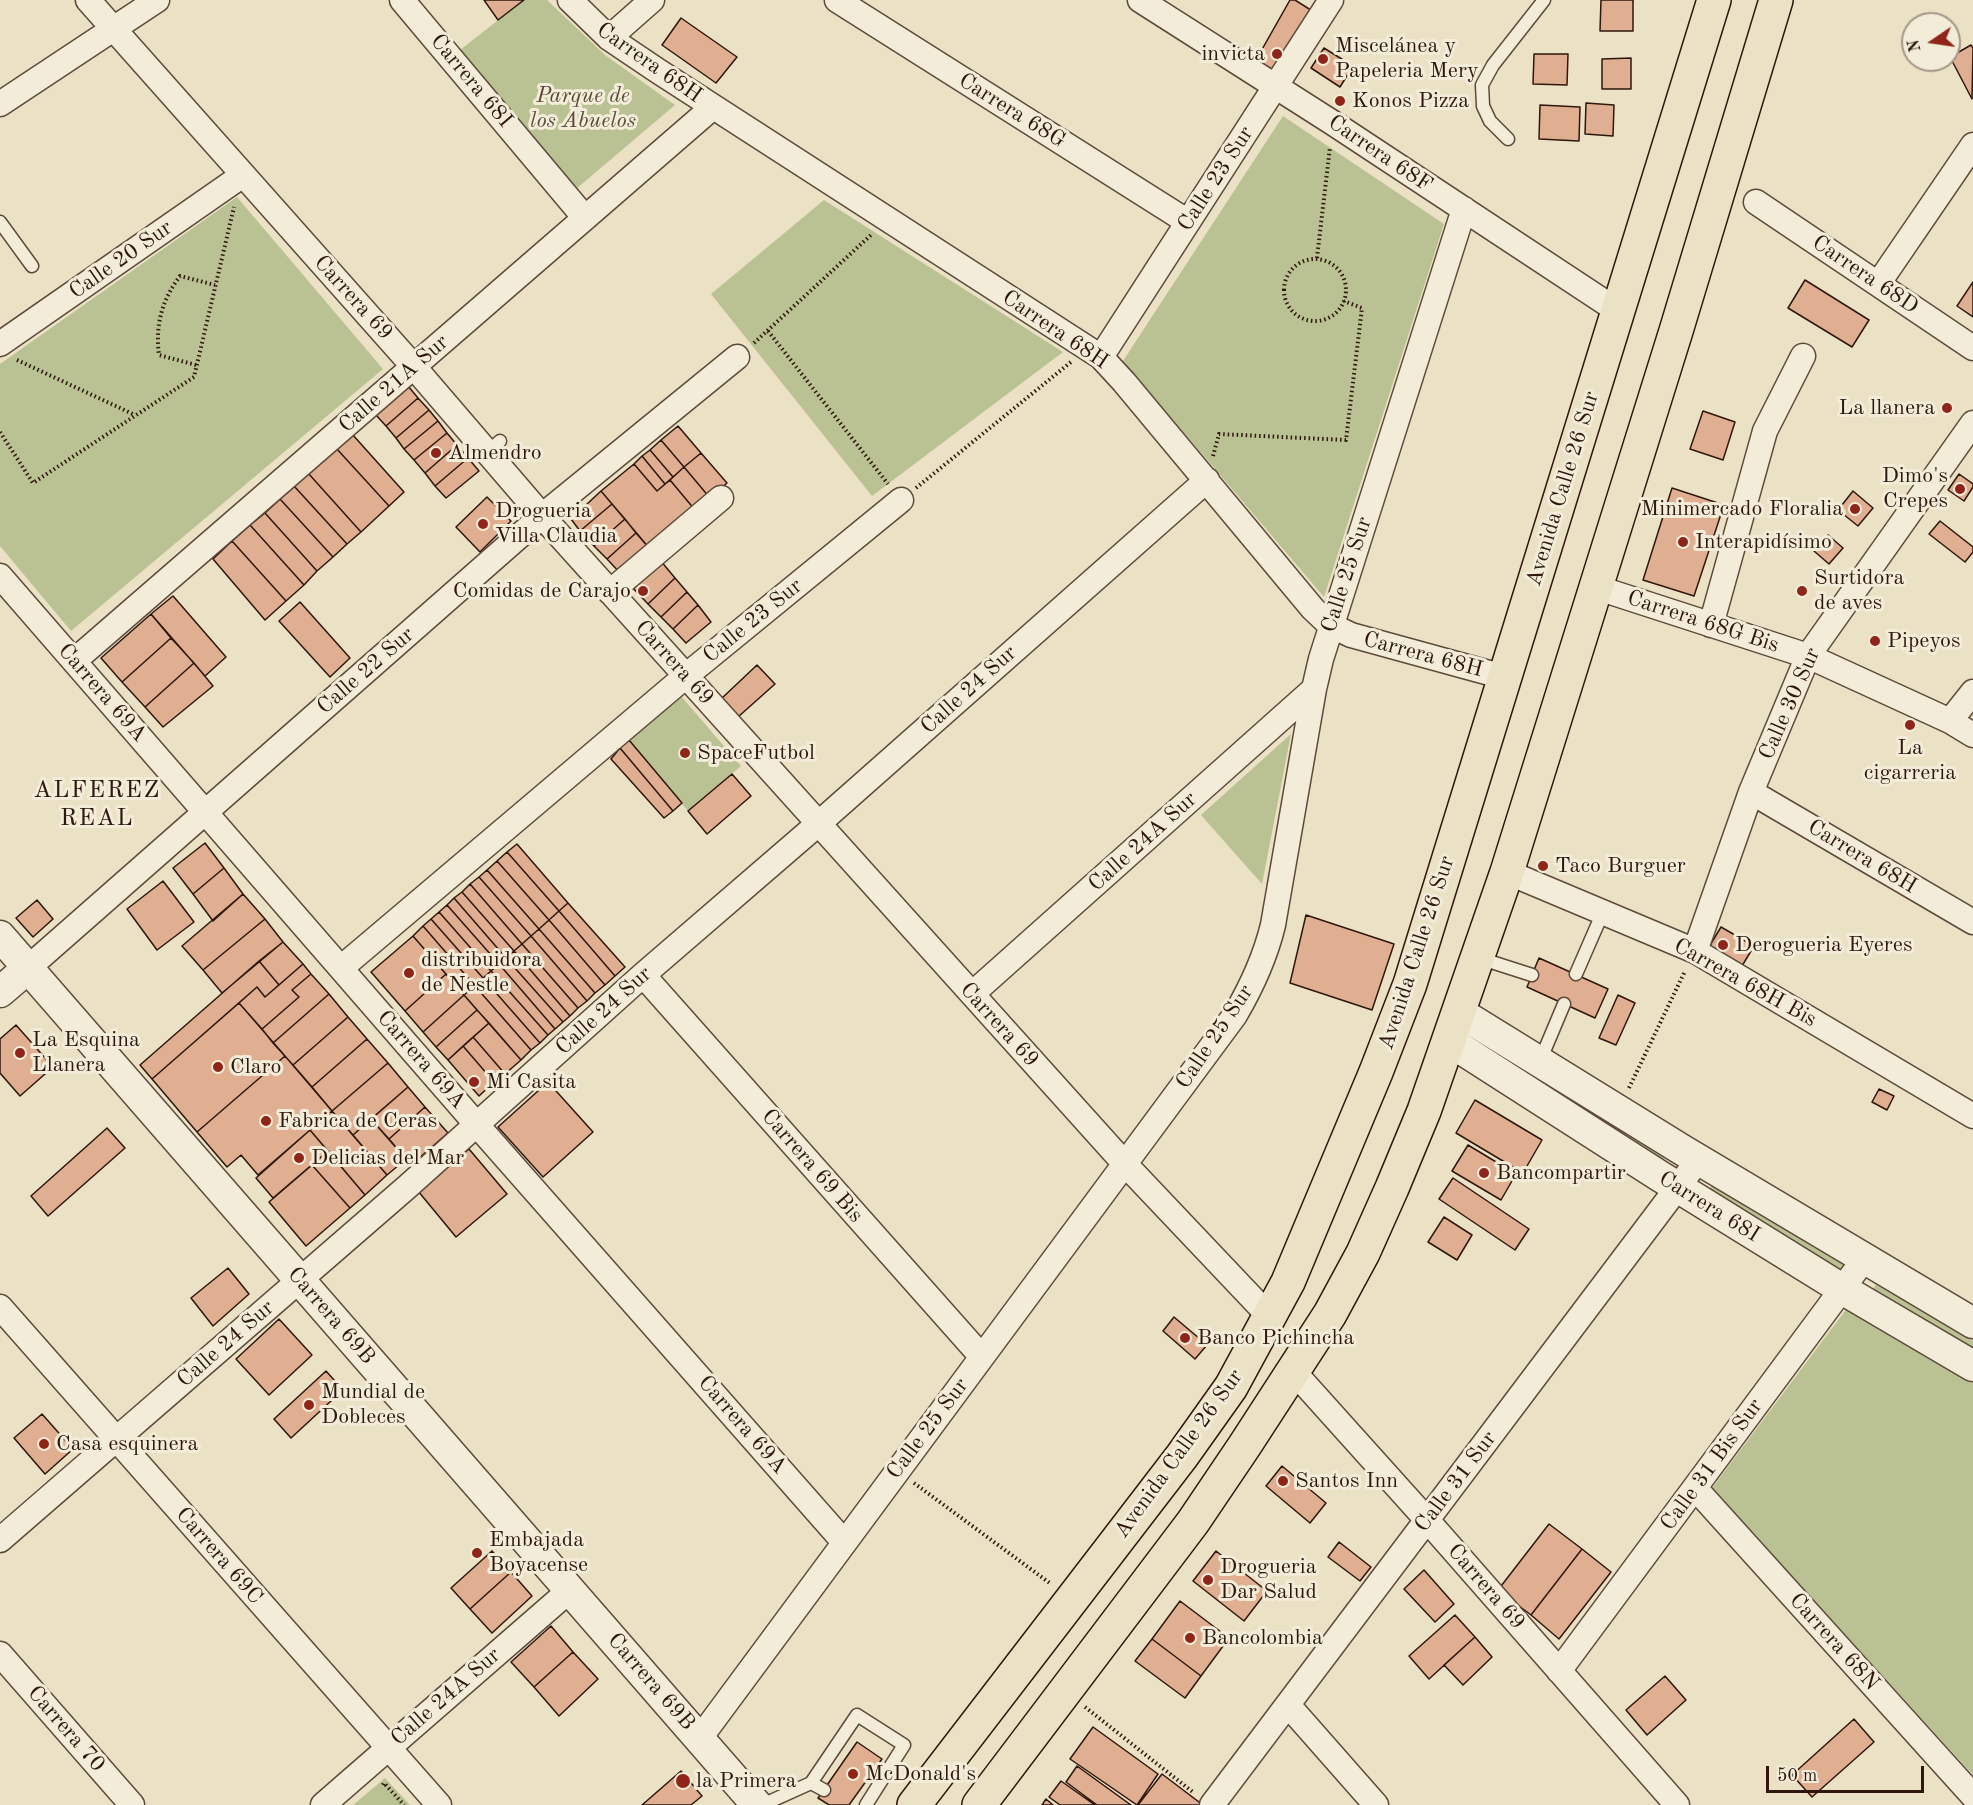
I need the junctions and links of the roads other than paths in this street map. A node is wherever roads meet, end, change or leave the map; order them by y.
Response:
1 (88, 0) edge
2 (157, 0) edge
3 (402, 0) edge
4 (570, 0) edge
5 (652, 0) edge
6 (837, 0) edge
7 (1140, 0) edge
8 (1331, 0) edge
9 (1544, 0) edge
10 (1714, 0) edge
11 (1776, 0) edge
12 (1795, 0) edge
13 (113, 29) junction
14 (609, 38) junction
15 (1275, 86) junction
16 (0, 104) edge
17 (713, 107) junction
18 (1508, 139) dead end
19 (1973, 145) edge
20 (1726, 167) junction
21 (243, 175) junction
22 (1756, 202) dead end
23 (1464, 209) junction
24 (585, 218) junction
25 (0, 222) edge
26 (1188, 222) junction
27 (32, 266) dead end
28 (1878, 284) junction
29 (1618, 311) junction
30 (1973, 348) edge
31 (8, 352) edge
32 (1094, 353) junction
33 (1803, 356) dead end
34 (737, 357) road end
35 (414, 367) junction
36 (1973, 423) edge
37 (1207, 480) junction
38 (721, 498) dead end
39 (900, 500) road end
40 (542, 516) junction
41 (0, 576) edge
42 (1594, 587) junction
43 (610, 592) junction
44 (1330, 625) junction
45 (1711, 625) junction
46 (1808, 656) junction
47 (74, 661) junction
48 (687, 675) junction
49 (1504, 677) junction
50 (1314, 689) junction
51 (1973, 692) edge
52 (1950, 721) junction
53 (1973, 735) edge
54 (1751, 792) junction
55 (205, 812) junction
56 (818, 824) junction
57 (1507, 872) junction
58 (1603, 912) junction
59 (1973, 922) edge
60 (0, 936) edge
61 (1695, 951) junction
62 (1477, 957) junction
63 (28, 968) junction
64 (341, 968) junction
65 (643, 975) junction
66 (1532, 975) dead end
67 (1576, 975) dead end
68 (0, 992) edge
69 (972, 994) junction
70 (1564, 1004) dead end
71 (1454, 1026) junction
72 (1540, 1061) junction
73 (1973, 1116) edge
74 (477, 1125) junction
75 (1699, 1159) junction
76 (1125, 1164) junction
77 (1678, 1188) junction
78 (1865, 1258) junction
79 (300, 1280) junction
80 (1842, 1289) junction
81 (0, 1307) edge
82 (1270, 1317) junction
83 (1973, 1323) edge
84 (982, 1357) junction
85 (1973, 1366) edge
86 (1294, 1372) junction
87 (117, 1439) junction
88 (1695, 1488) junction
89 (1427, 1520) junction
90 (0, 1540) edge
91 (844, 1542) junction
92 (570, 1590) junction
93 (0, 1654) edge
94 (1559, 1671) junction
95 (1288, 1705) junction
96 (700, 1738) junction
97 (388, 1748) junction
98 (812, 1783) junction
99 (824, 1790) dead end
100 (1973, 1796) edge
101 (1206, 1802) edge
102 (132, 1805) edge
103 (323, 1805) edge
104 (439, 1805) edge
105 (757, 1805) edge
106 (762, 1805) edge
107 (866, 1805) edge
108 (914, 1805) edge
109 (978, 1805) edge
110 (1376, 1805) edge
111 (1677, 1805) edge

1 - 13 street, Carrera 69
2 - 13 street
3 - 24 street, Carrera 68I
4 - 14 street, Carrera 68H
5 - 14 street
6 - 26 street, Carrera 68G
7 - 15 street, Carrera 68F
8 - 15 street, Calle 23 Sur
9 - 18 lane
10 - 29 main road, Avenida Calle 26 Sur
11 - 20 main road, Avenida Calle 26 Sur
12 - 20 main road
13 - 16 street
13 - 21 street, Carrera 69
14 - 17 street, Carrera 68H
15 - 23 street, Carrera 68F
15 - 26 street, Calle 23 Sur
17 - 24 street, Calle 21A Sur
17 - 32 street, Carrera 68H
19 - 28 street
20 - 42 main road, Avenida Calle 26 Sur
21 - 31 street, Calle 20 Sur
21 - 35 street, Carrera 69
22 - 28 street, Carrera 68D
23 - 29 street, Carrera 68F
23 - 44 street, Calle 25 Sur
24 - 35 street, Calle 21A Sur
25 - 27 lane
26 - 32 street, Calle 23 Sur
28 - 30 street, Carrera 68D
29 - 49 main road, Avenida Calle 26 Sur
32 - 37 street, Carrera 68H
33 - 45 street
34 - 40 street, Calle 22 Sur
35 - 40 street, Carrera 69
35 - 47 street, Calle 21A Sur
36 - 46 street, Calle 30 Sur
37 - 44 street, Carrera 68H
37 - 56 street, Calle 24 Sur
38 - 43 street
39 - 48 street, Calle 23 Sur
40 - 43 street, Carrera 69
40 - 55 street, Calle 22 Sur
41 - 47 street, Carrera 69A
42 - 45 street, Carrera 68G Bis
42 - 57 main road, Avenida Calle 26 Sur
43 - 48 street, Carrera 69
44 - 49 street, Carrera 68H
44 - 50 street, Calle 25 Sur
45 - 46 street, Carrera 68G Bis
46 - 52 street, Carrera 68G Bis
46 - 54 street, Calle 30 Sur
47 - 55 street, Carrera 69A
48 - 56 street, Carrera 69
48 - 64 street, Calle 23 Sur
49 - 82 main road, Avenida Calle 26 Sur
50 - 69 street, Calle 24A Sur
50 - 76 street, Calle 25 Sur
51 - 52 street
52 - 53 street, Carrera 68G Bis
54 - 59 street, Carrera 68H
54 - 61 street, Calle 30 Sur
55 - 63 street, Calle 22 Sur
55 - 64 street, Carrera 69A
56 - 65 street, Calle 24 Sur
56 - 69 street, Carrera 69
57 - 58 street, Carrera 68H Bis
57 - 62 main road, Avenida Calle 26 Sur
58 - 61 street, Carrera 68H Bis
58 - 67 lane
60 - 63 street, Carrera 69B
61 - 73 street, Carrera 68H Bis
62 - 66 lane
62 - 71 main road, Avenida Calle 26 Sur
63 - 68 street, Calle 22 Sur
63 - 79 street, Carrera 69B
64 - 74 street, Carrera 69A
65 - 74 street, Calle 24 Sur
65 - 84 street, Carrera 69 Bis
69 - 76 street, Carrera 69
70 - 72 lane
71 - 72 street, Carrera 68I
71 - 77 street, Carrera 68I
71 - 86 main road, Avenida Calle 26 Sur
72 - 75 street, Carrera 68I
74 - 79 street, Calle 24 Sur
74 - 91 street, Carrera 69A
75 - 77 street, Calle 31 Sur
75 - 78 street, Carrera 68I
76 - 82 street, Carrera 69
76 - 84 street, Calle 25 Sur
77 - 80 street, Carrera 68I
77 - 89 street, Calle 31 Sur
78 - 80 street, Calle 31 Bis Sur
78 - 83 street, Carrera 68I
79 - 87 street, Calle 24 Sur
79 - 92 street, Carrera 69B
80 - 85 street, Carrera 68I
80 - 88 street, Calle 31 Bis Sur
81 - 87 street, Carrera 69C
82 - 108 main road, Avenida Calle 26 Sur
84 - 91 street, Calle 25 Sur
86 - 89 street, Carrera 69
86 - 109 main road, Avenida Calle 26 Sur
87 - 90 street, Calle 24 Sur
87 - 97 street, Carrera 69C
88 - 94 street, Calle 31 Bis Sur
88 - 100 street, Carrera 68N
89 - 94 street, Carrera 69
89 - 95 street, Calle 31 Sur
91 - 96 street, Calle 25 Sur
92 - 96 street, Carrera 69B
92 - 97 street, Calle 24A Sur
93 - 102 street, Carrera 70
94 - 111 street, Carrera 69
95 - 101 street, Calle 31 Sur
95 - 110 street
96 - 105 street, Carrera 69B
97 - 103 street, Calle 24A Sur
97 - 104 street, Carrera 69C
98 - 99 lane
98 - 106 lane
98 - 107 lane

